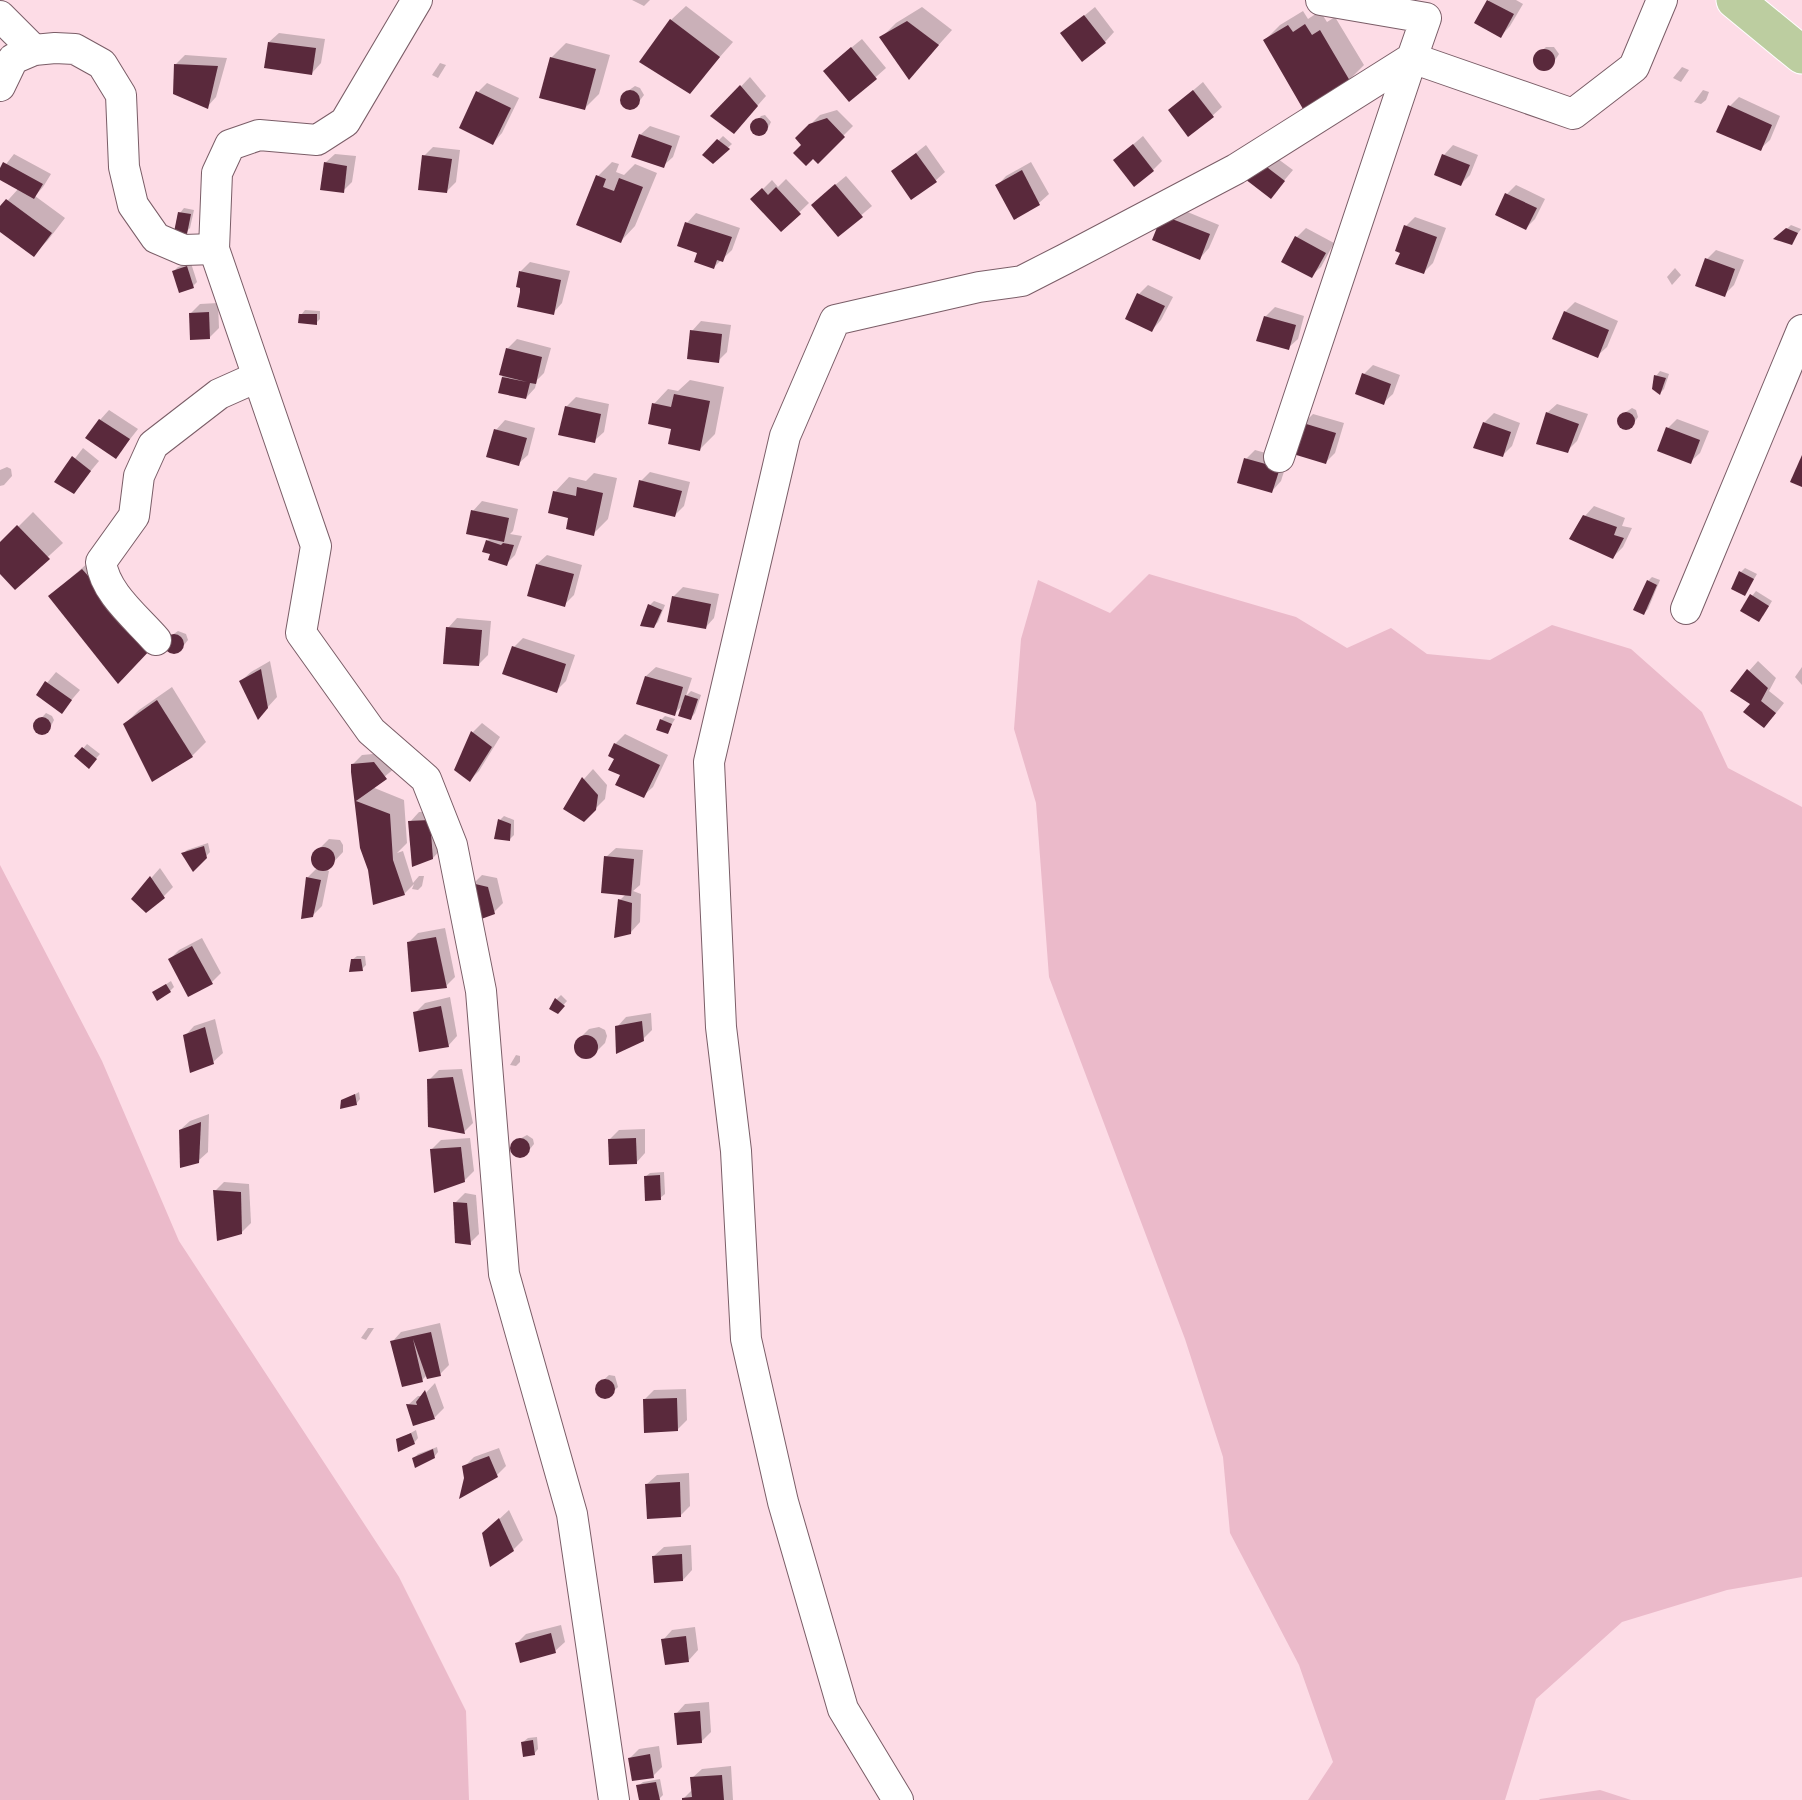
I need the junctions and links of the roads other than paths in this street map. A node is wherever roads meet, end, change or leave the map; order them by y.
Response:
1 (417, 0) edge
2 (1321, 0) edge
3 (1662, 0) edge
4 (1735, 0) edge
5 (0, 16) edge
6 (34, 50) junction
7 (1802, 55) edge
8 (1412, 58) junction
9 (0, 86) edge
10 (214, 249) junction
11 (1802, 330) edge
12 (242, 336) junction
13 (257, 377) junction
14 (219, 394) junction
15 (1279, 457) dead end
16 (1686, 609) dead end
17 (156, 639) dead end
18 (614, 1800) edge
19 (898, 1800) edge

1 - 10 street
2 - 8 street
3 - 8 street
4 - 7 main road
5 - 6 street
6 - 9 street
6 - 10 street
8 - 15 street
8 - 19 street
10 - 12 street
11 - 16 street
12 - 13 street
12 - 14 street
13 - 14 street
13 - 18 street
14 - 17 street

